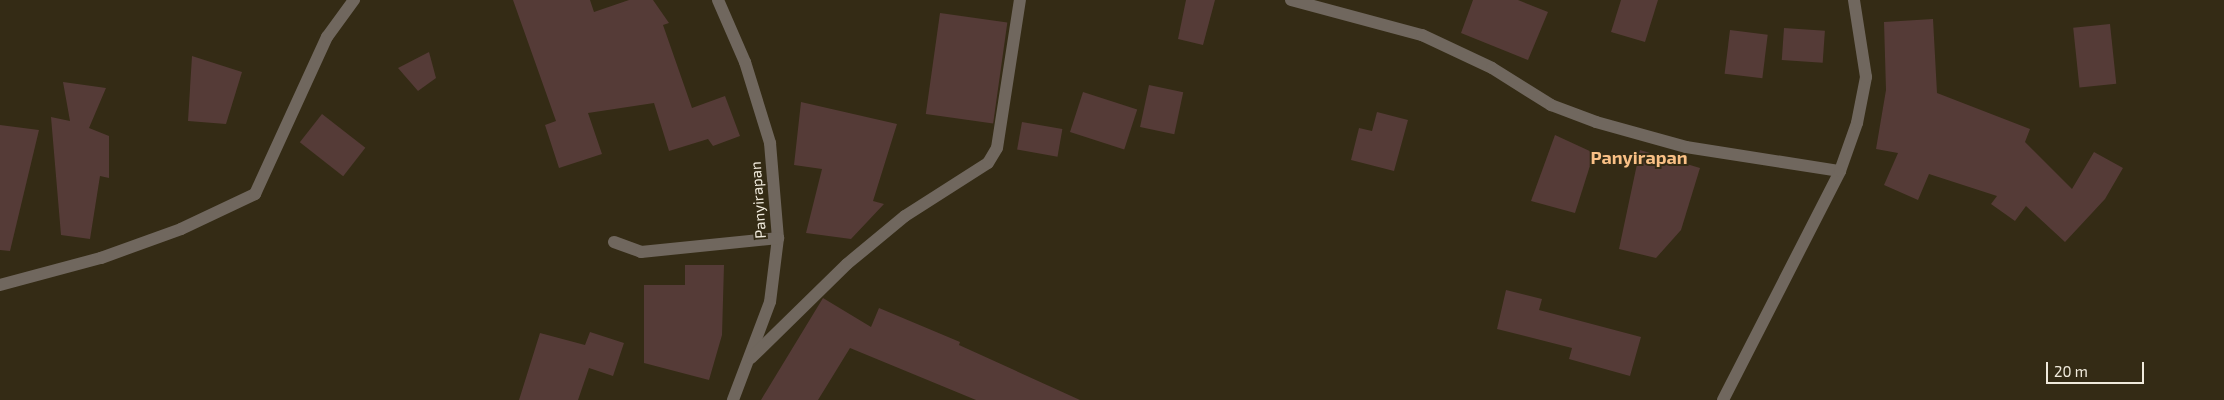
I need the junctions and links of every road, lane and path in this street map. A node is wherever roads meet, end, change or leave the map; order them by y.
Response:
1 (354, 0) edge
2 (718, 0) edge
3 (1020, 0) edge
4 (1291, 0) edge
5 (1854, 0) edge
6 (1840, 171) junction
7 (778, 238) junction
8 (614, 242) dead end
9 (0, 285) edge
10 (751, 358) junction
11 (733, 400) edge
12 (1723, 400) edge

1 - 9 street
2 - 7 street, Panyirapan
3 - 10 street
4 - 6 street
5 - 6 street
6 - 12 street
7 - 8 street
7 - 10 street, Panyirapan
10 - 11 street, Panyirapan

